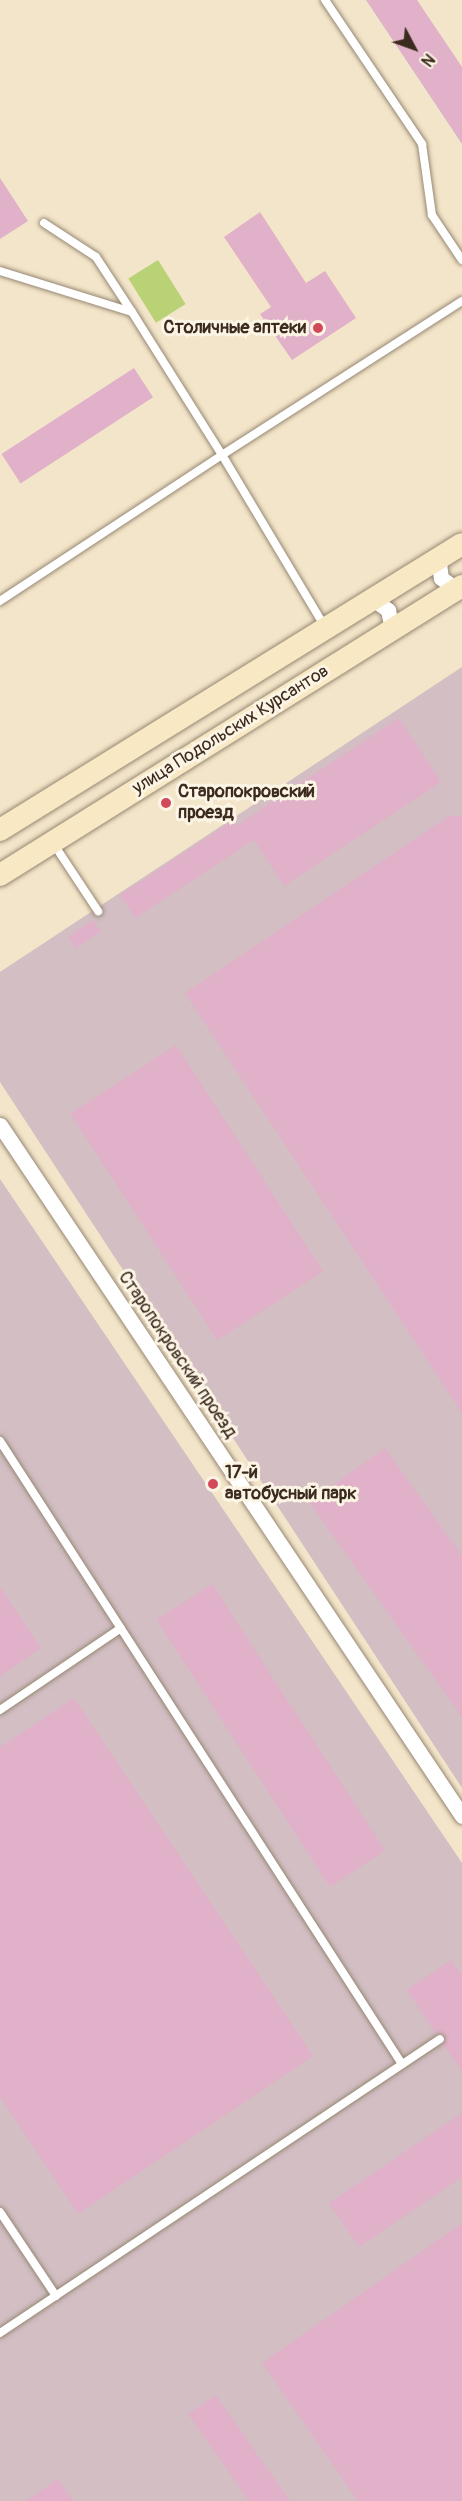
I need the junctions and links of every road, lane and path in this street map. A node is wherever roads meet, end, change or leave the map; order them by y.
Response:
1 (325, 0) edge
2 (44, 223) dead end
3 (462, 260) edge
4 (0, 271) edge
5 (462, 301) edge
6 (132, 312) junction
7 (222, 455) junction
8 (454, 549) edge
9 (462, 586) edge
10 (0, 601) edge
11 (363, 604) junction
12 (325, 627) junction
13 (382, 636) junction
14 (1, 829) edge
15 (53, 842) junction
16 (0, 875) edge
17 (98, 911) dead end
18 (0, 1125) edge
19 (0, 1441) edge
20 (121, 1628) junction
21 (0, 1710) edge
22 (462, 1816) edge
23 (440, 2039) dead end
24 (402, 2064) junction
25 (0, 2212) edge
26 (56, 2296) junction
27 (0, 2333) edge

1 - 3 lane
2 - 6 lane
4 - 6 lane
5 - 7 lane
6 - 7 lane
7 - 10 lane
7 - 12 lane
8 - 9 street
8 - 11 main road, улица Подольских Курсантов
9 - 13 main road, улица Подольских Курсантов
11 - 12 main road, улица Подольских Курсантов
11 - 13 street
12 - 14 main road, улица Подольских Курсантов
13 - 15 main road, улица Подольских Курсантов
15 - 16 main road, улица Подольских Курсантов
15 - 17 lane
18 - 22 street, Старопокровский проезд
19 - 20 lane
20 - 21 lane
20 - 24 lane
23 - 24 lane
24 - 26 lane
25 - 26 lane
26 - 27 lane

